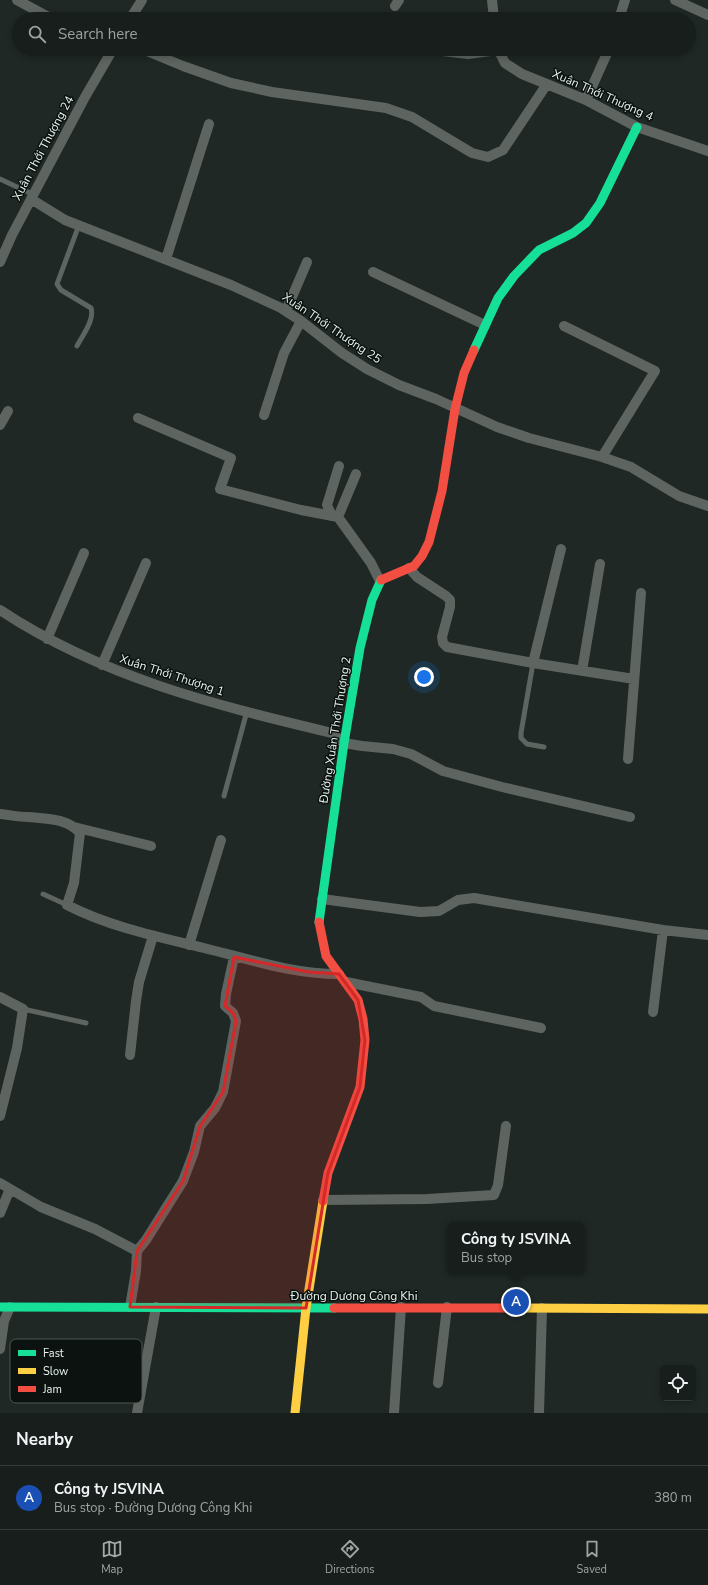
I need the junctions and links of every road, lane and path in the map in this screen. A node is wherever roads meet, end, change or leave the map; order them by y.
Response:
1 (17, 0) edge
2 (142, 0) edge
3 (492, 0) edge
4 (625, 0) edge
5 (675, 0) edge
6 (39, 12) edge
7 (134, 12) edge
8 (493, 12) edge
9 (621, 12) edge
10 (708, 15) edge
11 (108, 56) edge
12 (159, 56) edge
13 (502, 56) edge
14 (606, 56) edge
15 (547, 84) junction
16 (586, 100) junction
17 (209, 124) dead end
18 (637, 126) junction
19 (708, 151) edge
20 (0, 179) edge
21 (32, 197) junction
22 (79, 225) junction
23 (166, 259) junction
24 (0, 262) edge
25 (307, 262) dead end
26 (373, 272) dead end
27 (286, 311) junction
28 (301, 320) junction
29 (486, 325) junction
30 (564, 326) dead end
31 (77, 346) dead end
32 (455, 408) junction
33 (8, 411) dead end
34 (264, 415) dead end
35 (138, 418) dead end
36 (0, 425) edge
37 (602, 457) junction
38 (339, 466) dead end
39 (356, 474) dead end
40 (708, 506) edge
41 (335, 517) junction
42 (561, 549) dead end
43 (84, 553) dead end
44 (146, 563) dead end
45 (600, 564) dead end
46 (409, 568) junction
47 (380, 581) junction
48 (641, 593) dead end
49 (0, 610) edge
50 (47, 639) junction
51 (533, 663) junction
52 (102, 665) junction
53 (582, 671) junction
54 (634, 679) junction
55 (247, 711) junction
56 (344, 743) junction
57 (544, 747) dead end
58 (628, 759) dead end
59 (224, 796) dead end
60 (0, 814) edge
61 (630, 817) dead end
62 (74, 827) junction
63 (221, 840) dead end
64 (151, 846) dead end
65 (43, 894) dead end
66 (322, 899) junction
67 (67, 904) junction
68 (663, 930) junction
69 (708, 935) edge
70 (153, 936) junction
71 (189, 945) junction
72 (234, 957) junction
73 (339, 974) junction
74 (346, 982) junction
75 (0, 997) edge
76 (23, 1009) junction
77 (653, 1012) dead end
78 (86, 1023) dead end
79 (541, 1028) dead end
80 (130, 1055) dead end
81 (0, 1116) edge
82 (506, 1126) dead end
83 (0, 1183) edge
84 (10, 1189) junction
85 (323, 1200) junction
86 (0, 1213) edge
87 (137, 1251) junction
88 (5, 1307) edge
89 (130, 1307) junction
90 (156, 1307) junction
91 (401, 1307) junction
92 (306, 1308) junction
93 (447, 1308) junction
94 (542, 1308) junction
95 (708, 1309) edge
96 (0, 1349) edge
97 (142, 1381) edge
98 (438, 1383) dead end
99 (138, 1403) edge
100 (136, 1413) edge
101 (295, 1413) edge
102 (394, 1413) edge
103 (539, 1413) edge

1 - 6 street
2 - 7 street
3 - 8 street
4 - 9 street
5 - 10 street
11 - 21 street, Xuân Thới Thượng 24
12 - 15 street
13 - 15 street, Xuân Thới Thượng 4
14 - 16 street
15 - 16 street, Xuân Thới Thượng 4
16 - 18 street, Xuân Thới Thượng 4
17 - 23 street
18 - 19 street, Xuân Thới Thượng 4
18 - 29 street
20 - 21 lane
21 - 22 street, Xuân Thới Thượng 25
21 - 24 street, Xuân Thới Thượng 24
22 - 23 street, Xuân Thới Thượng 25
22 - 31 lane
23 - 27 street, Xuân Thới Thượng 25
25 - 27 street
26 - 29 street
27 - 28 street, Xuân Thới Thượng 25
28 - 32 street, Xuân Thới Thượng 25
28 - 34 street
29 - 32 street
30 - 37 street
32 - 37 street, Xuân Thới Thượng 25
32 - 46 street
33 - 36 street
35 - 41 street
37 - 40 street, Xuân Thới Thượng 25
38 - 41 street
39 - 41 street
41 - 47 street
42 - 51 street
43 - 50 street
44 - 52 street
45 - 53 street
46 - 47 street
46 - 51 street
47 - 56 street, Đường Xuân Thới Thượng 2
48 - 54 street
49 - 50 street, Xuân Thới Thượng 1
50 - 52 street, Xuân Thới Thượng 1
51 - 53 street
51 - 57 lane
52 - 55 street, Xuân Thới Thượng 1
53 - 54 street
54 - 58 street
55 - 56 street, Xuân Thới Thượng 1
55 - 59 lane
56 - 61 street
56 - 66 street, Đường Xuân Thới Thượng 2
60 - 62 street
62 - 64 street
62 - 67 street
63 - 71 street
65 - 67 lane
66 - 68 street
66 - 73 street, Đường Xuân Thới Thượng 2
67 - 70 street
68 - 69 street
68 - 77 street
70 - 71 street
70 - 80 street
71 - 72 street
72 - 73 street
72 - 87 street
73 - 74 street, Đường Xuân Thới Thượng 2
74 - 79 street
74 - 85 street, Đường Xuân Thới Thượng 2
75 - 76 street
76 - 78 lane
76 - 81 street
82 - 85 street
83 - 84 street
84 - 86 street
84 - 87 street
85 - 92 street, Đường Xuân Thới Thượng 2
87 - 89 street
88 - 89 street, Đường Dương Công Khi
88 - 96 street
89 - 90 street, Đường Dương Công Khi
90 - 92 street, Đường Dương Công Khi
90 - 97 street
91 - 92 street, Đường Dương Công Khi
91 - 93 street, Đường Dương Công Khi
91 - 102 street
92 - 101 street, Đường Xuân Thới Thượng 2
93 - 94 street, Đường Dương Công Khi
93 - 98 street
94 - 95 street, Đường Dương Công Khi
94 - 103 street
99 - 100 street

